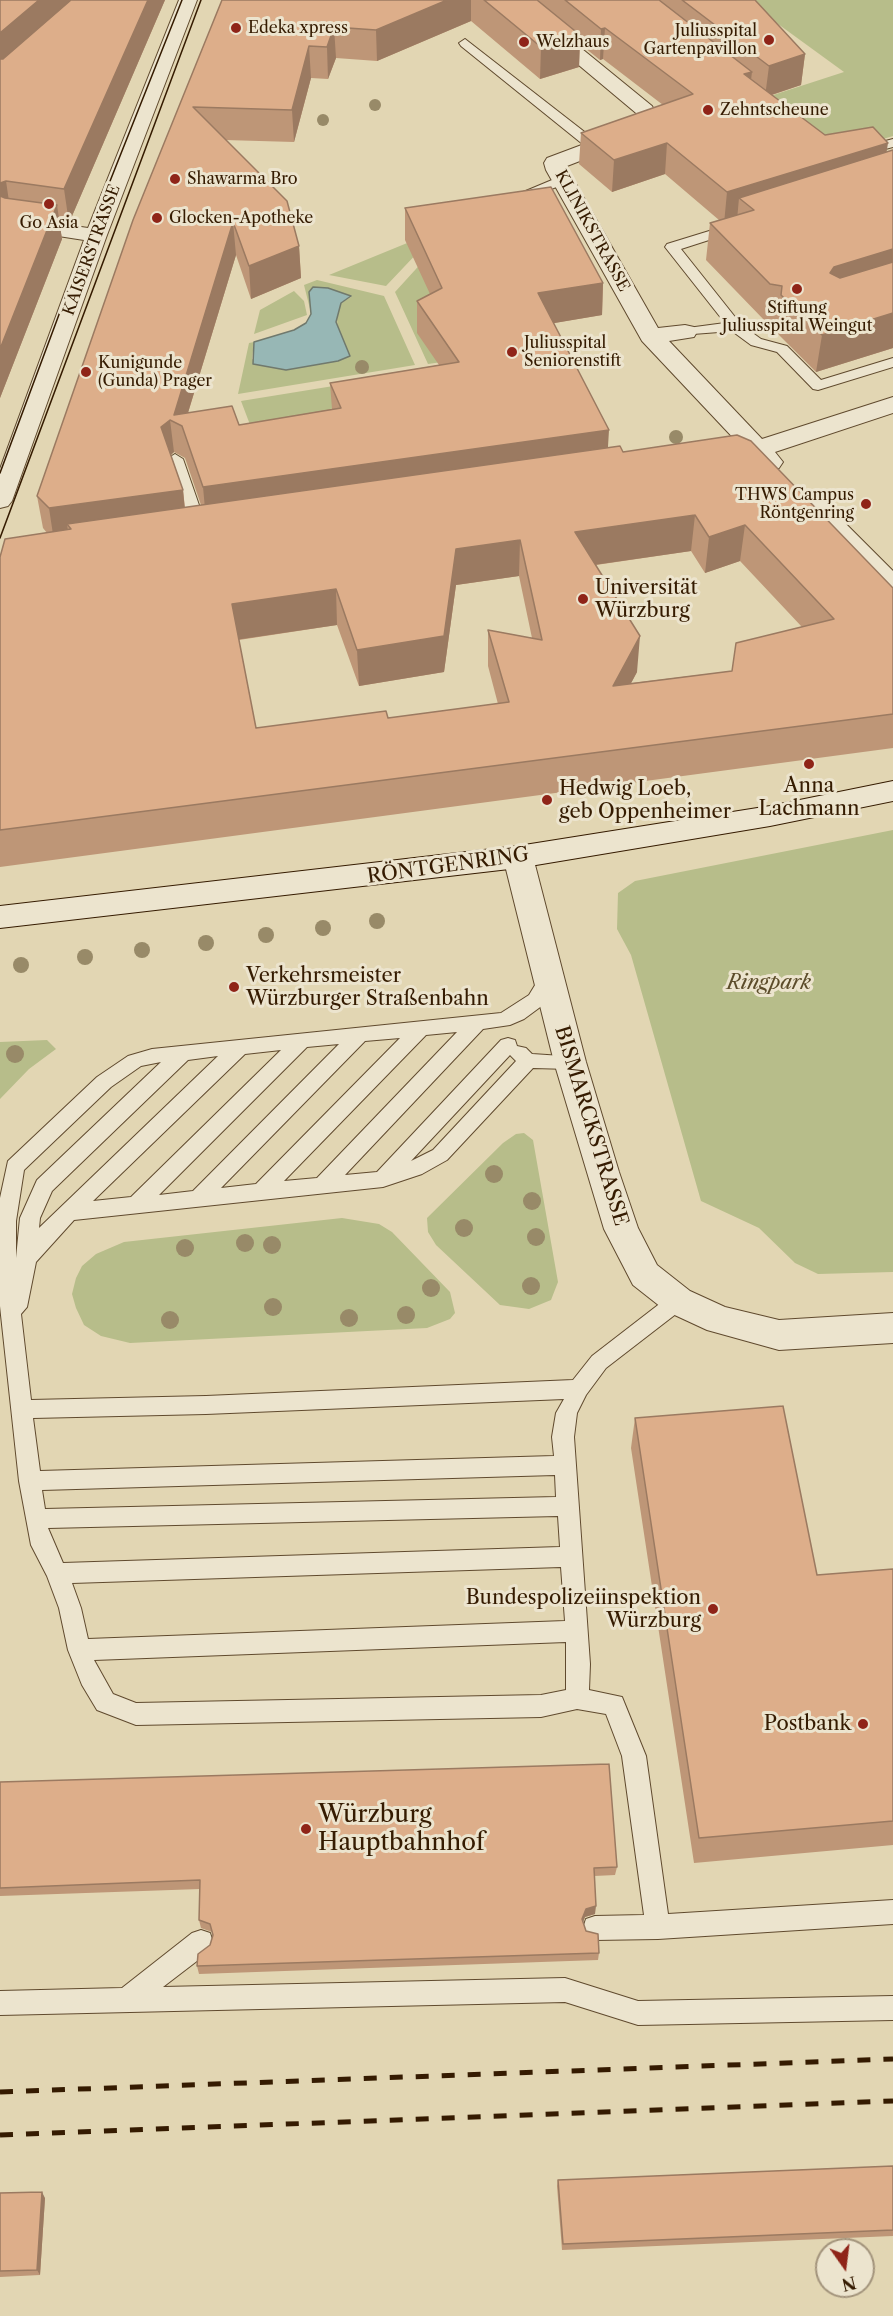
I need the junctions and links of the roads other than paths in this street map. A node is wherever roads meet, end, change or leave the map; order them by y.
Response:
1 (188, 0) edge
2 (510, 0) edge
3 (465, 43) dead end
4 (893, 143) edge
5 (852, 146) edge
6 (595, 147) junction
7 (564, 179) junction
8 (499, 205) edge
9 (749, 223) edge
10 (11, 224) edge
11 (96, 235) junction
12 (735, 326) junction
13 (771, 327) dead end
14 (685, 332) joint
15 (651, 336) junction
16 (893, 362) edge
17 (893, 405) edge
18 (757, 448) junction
19 (175, 459) edge
20 (695, 461) edge
21 (0, 501) edge
22 (200, 531) edge
23 (893, 587) edge
24 (893, 791) edge
25 (518, 857) junction
26 (0, 917) edge
27 (549, 977) junction
28 (503, 1020) junction
29 (478, 1022) junction
30 (421, 1028) junction
31 (360, 1034) junction
32 (303, 1040) junction
33 (508, 1045) junction
34 (240, 1047) junction
35 (183, 1053) junction
36 (528, 1061) junction
37 (570, 1062) junction
38 (383, 1179) junction
39 (323, 1185) junction
40 (262, 1191) junction
41 (198, 1199) junction
42 (136, 1205) junction
43 (69, 1212) junction
44 (26, 1259) junction
45 (678, 1301) junction
46 (13, 1325) junction
47 (893, 1328) edge
48 (579, 1389) junction
49 (21, 1409) junction
50 (565, 1465) junction
51 (30, 1481) junction
52 (568, 1506) junction
53 (35, 1520) junction
54 (571, 1557) junction
55 (57, 1573) junction
56 (577, 1631) junction
57 (79, 1650) junction
58 (577, 1698) junction
59 (893, 1911) edge
60 (658, 1927) junction
61 (595, 1929) dead end
62 (201, 1942) dead end
63 (125, 2001) junction
64 (0, 2003) edge
65 (893, 2008) edge

1 - 11 street, KAISERSTRASSE
2 - 6 street, KLINIKSTRASSE
3 - 6 lane
4 - 5 lane
6 - 7 street, KLINIKSTRASSE
7 - 8 lane
7 - 15 street, KLINIKSTRASSE
9 - 12 lane
10 - 11 street
11 - 21 street, KAISERSTRASSE
12 - 13 lane
12 - 14 lane
12 - 16 lane
14 - 15 street
15 - 18 street, KLINIKSTRASSE
17 - 18 street
18 - 20 street
18 - 23 street, KLINIKSTRASSE
19 - 22 lane
24 - 25 street, RÖNTGENRING
25 - 26 street, RÖNTGENRING
25 - 27 street, BISMARCKSTRASSE
27 - 28 lane
27 - 37 street, BISMARCKSTRASSE
28 - 29 lane
28 - 33 lane
29 - 30 lane
29 - 39 lane
30 - 31 lane
30 - 40 lane
31 - 32 lane
31 - 41 lane
32 - 34 lane
32 - 42 lane
33 - 36 lane
33 - 38 lane
34 - 35 lane
34 - 43 lane
35 - 44 lane
35 - 46 lane
36 - 37 lane
36 - 38 lane
37 - 45 street, BISMARCKSTRASSE
38 - 39 lane
39 - 40 lane
40 - 41 lane
41 - 42 lane
42 - 43 lane
43 - 44 lane
44 - 46 lane
45 - 47 street, BISMARCKSTRASSE
45 - 48 lane
46 - 49 lane
48 - 49 lane
48 - 50 lane
49 - 51 lane
50 - 51 lane
50 - 52 lane
51 - 53 lane
52 - 53 lane
52 - 54 lane
53 - 55 lane
54 - 55 lane
54 - 56 lane
55 - 57 lane
56 - 57 lane
56 - 58 lane
57 - 58 lane
58 - 60 lane
59 - 60 lane
60 - 61 lane
62 - 63 lane
63 - 64 lane
63 - 65 lane

